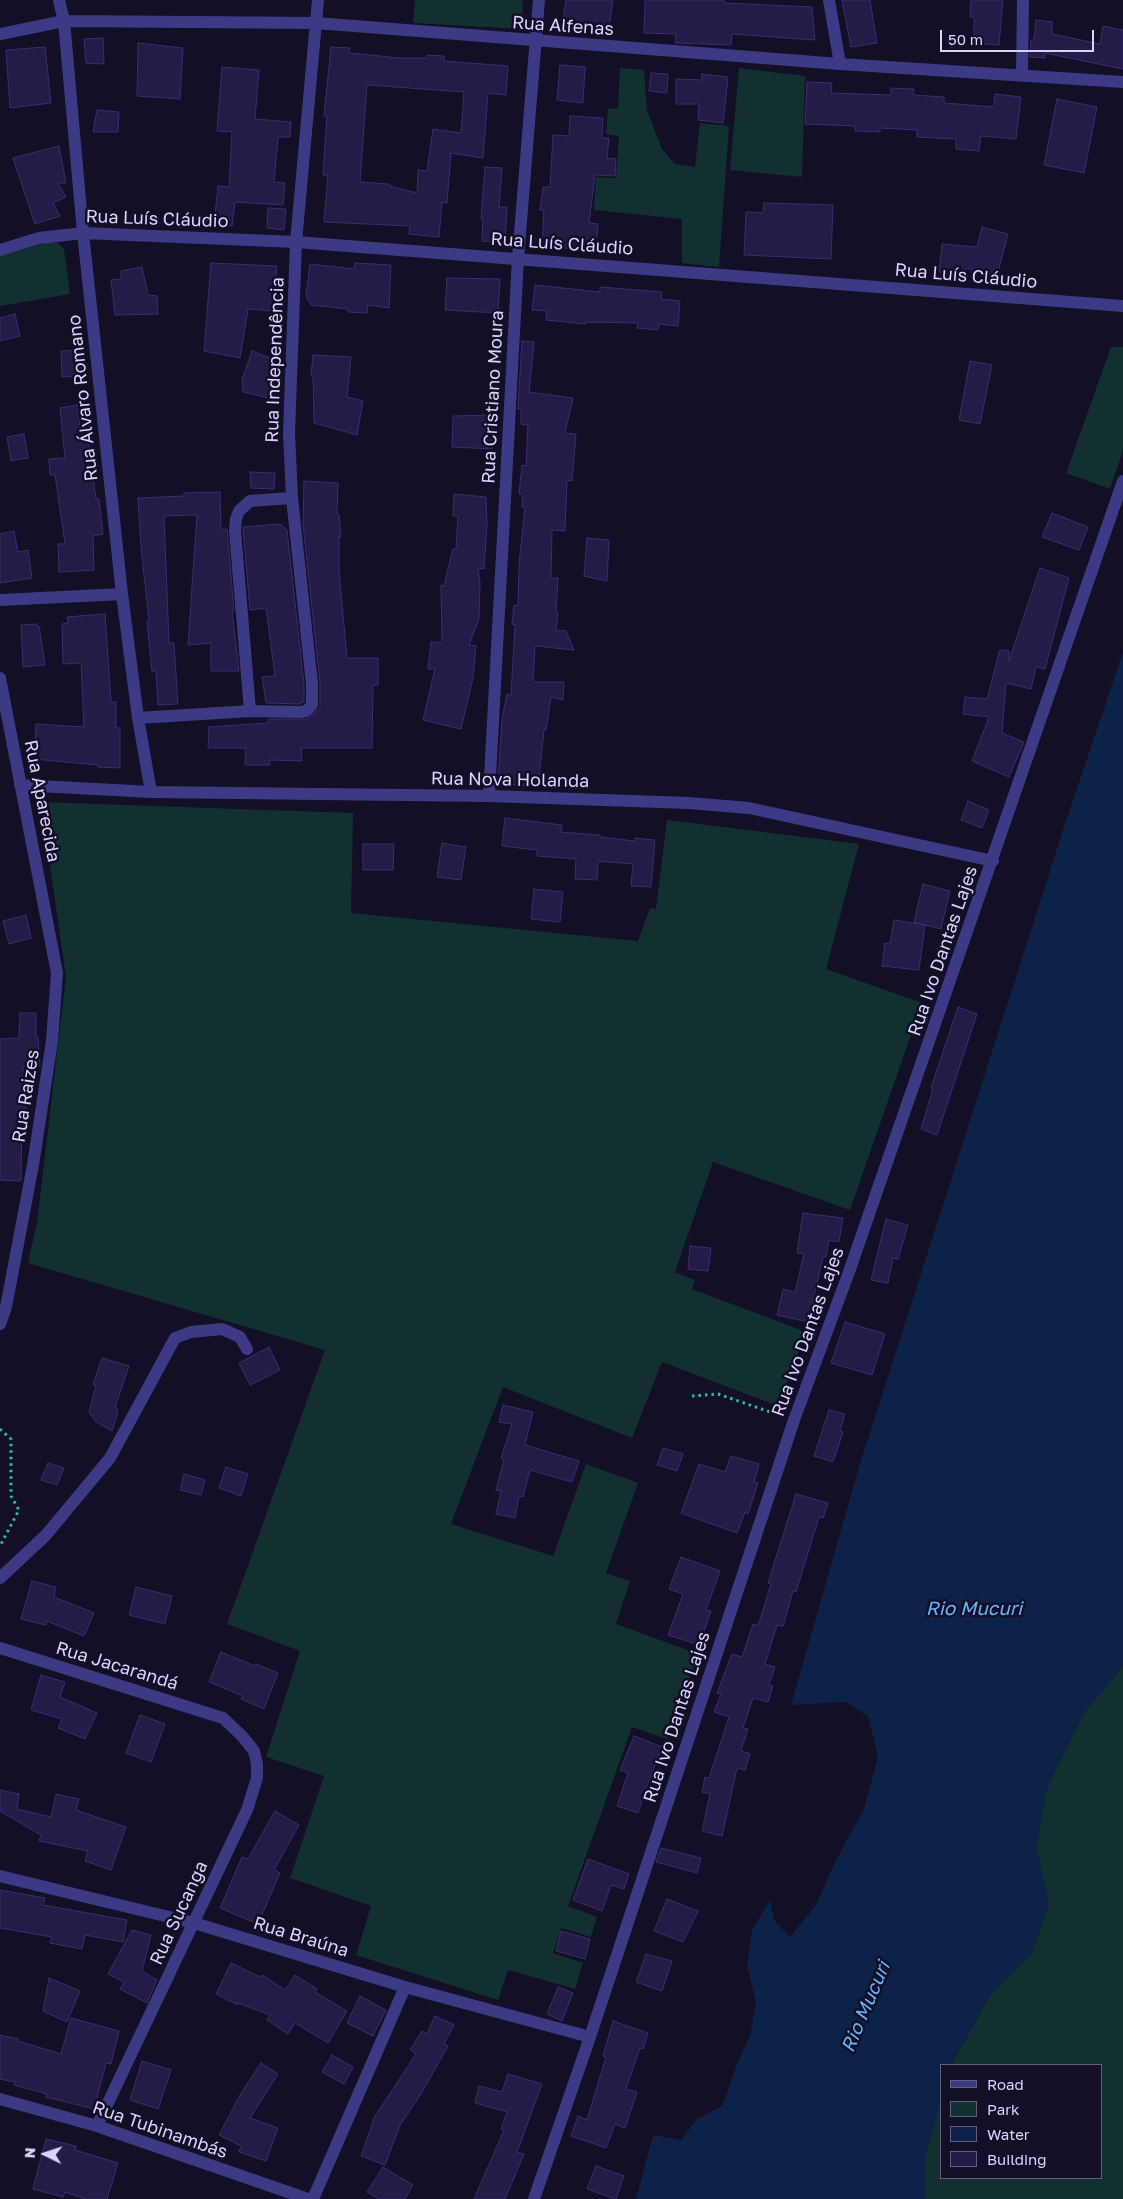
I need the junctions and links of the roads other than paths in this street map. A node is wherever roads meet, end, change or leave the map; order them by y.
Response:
1 (60, 0) edge
2 (318, 0) edge
3 (539, 0) edge
4 (829, 0) edge
5 (1023, 0) edge
6 (64, 21) junction
7 (316, 23) junction
8 (0, 34) edge
9 (536, 41) junction
10 (840, 64) junction
11 (1022, 75) junction
12 (1123, 82) edge
13 (82, 232) junction
14 (296, 242) junction
15 (0, 250) edge
16 (518, 258) junction
17 (1123, 306) edge
18 (1123, 481) edge
19 (292, 498) junction
20 (122, 594) junction
21 (0, 600) edge
22 (0, 678) edge
23 (250, 711) junction
24 (138, 718) junction
25 (20, 785) junction
26 (151, 792) junction
27 (489, 796) junction
28 (993, 861) junction
29 (50, 931) joint
30 (0, 1324) edge
31 (247, 1349) dead end
32 (0, 1578) edge
33 (0, 1648) edge
34 (223, 1718) joint
35 (0, 1876) edge
36 (194, 1923) junction
37 (405, 1988) junction
38 (590, 2037) junction
39 (0, 2099) edge
40 (97, 2126) junction
41 (308, 2199) edge
42 (313, 2199) edge
43 (534, 2199) edge

1 - 6 street, Rua Álvaro Romano
2 - 7 street, Rua Independência
3 - 9 street, Rua Cristiano Moura
4 - 10 street
5 - 11 street
6 - 7 street, Rua Alfenas
6 - 8 street, Rua Alfenas
6 - 13 street, Rua Álvaro Romano
7 - 9 street, Rua Alfenas
7 - 14 street, Rua Independência
9 - 10 street, Rua Alfenas
9 - 16 street, Rua Cristiano Moura
10 - 11 street, Rua Alfenas
11 - 12 street, Rua Alfenas
13 - 14 street, Rua Luís Cláudio
13 - 15 street, Rua Luís Cláudio
13 - 20 street, Rua Álvaro Romano
14 - 16 street, Rua Luís Cláudio
14 - 19 street, Rua Independência
16 - 17 street, Rua Luís Cláudio
16 - 27 street, Rua Cristiano Moura
18 - 28 street, Rua Ivo Dantas Lajes
19 - 23 street
19 - 23 street, Rua Independência
20 - 21 street
20 - 24 street, Rua Álvaro Romano
22 - 25 street, Rua Aparecida
23 - 24 street
24 - 26 street, Rua Álvaro Romano
25 - 26 street, Rua Nova Holanda
25 - 29 street, Rua Aparecida
26 - 27 street, Rua Nova Holanda
27 - 28 street, Rua Nova Holanda
28 - 38 street, Rua Ivo Dantas Lajes
29 - 30 street, Rua Raizes
31 - 32 street
33 - 34 street, Rua Jacarandá
34 - 36 street, Rua Sucanga
35 - 36 street, Rua Braúna
36 - 37 street, Rua Braúna
36 - 40 street, Rua Sucanga
37 - 38 street, Rua Braúna
37 - 42 street
38 - 43 street, Rua Ivo Dantas Lajes
39 - 40 street, Rua Tubinambás
40 - 41 street, Rua Tubinambás

